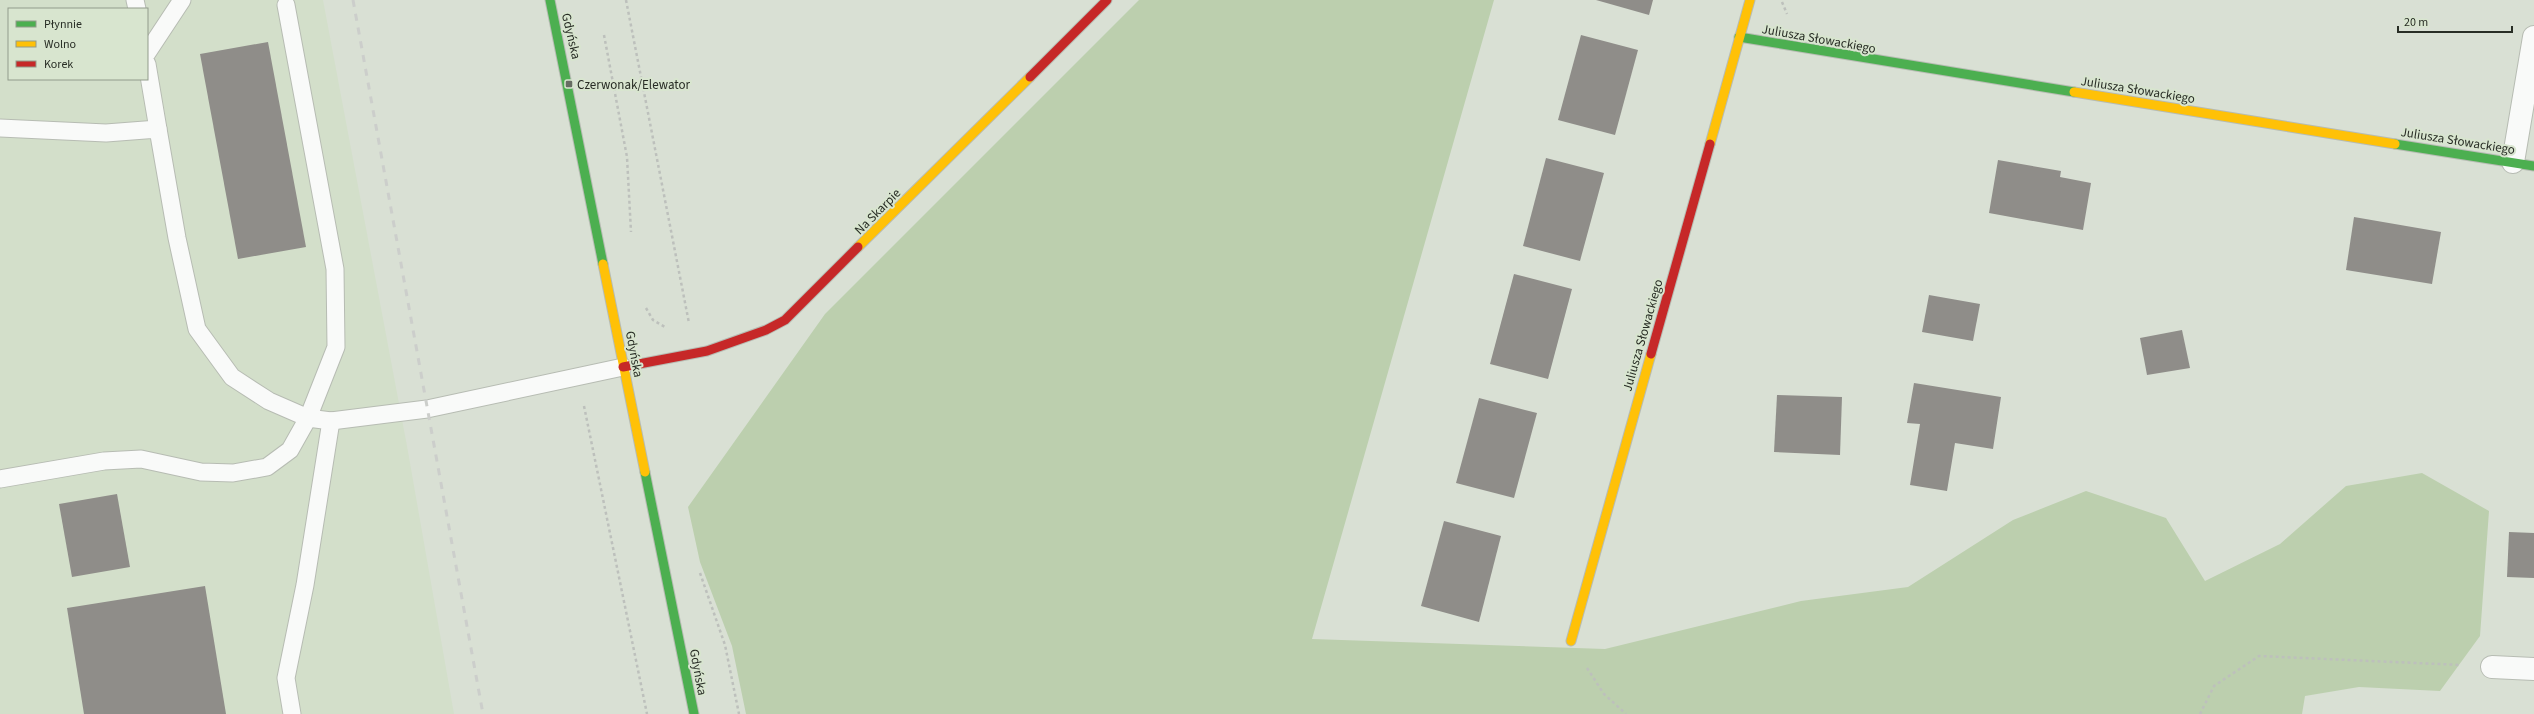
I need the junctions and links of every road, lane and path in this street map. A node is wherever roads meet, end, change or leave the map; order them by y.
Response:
1 (182, 0) edge
2 (550, 0) edge
3 (626, 0) edge
4 (1107, 0) edge
5 (1750, 0) edge
6 (286, 5) dead end
7 (604, 35) dead end
8 (1739, 37) junction
9 (2534, 37) edge
10 (148, 51) edge
11 (148, 70) edge
12 (0, 128) edge
13 (158, 129) junction
14 (2513, 162) junction
15 (2534, 166) edge
16 (631, 234) dead end
17 (642, 303) dead end
18 (689, 328) dead end
19 (669, 329) dead end
20 (624, 367) junction
21 (578, 378) junction
22 (308, 418) junction
23 (331, 421) junction
24 (0, 479) edge
25 (699, 571) dead end
26 (1571, 641) joint
27 (2492, 667) joint
28 (2534, 669) edge
29 (292, 714) edge
30 (647, 714) edge
31 (694, 714) edge
32 (739, 714) edge
33 (1626, 714) edge
34 (2200, 714) edge

1 - 10 lane
2 - 20 street, Gdyńska
3 - 18 path
4 - 20 street, Na Skarpie
5 - 8 street, Juliusza Słowackiego
6 - 22 lane
7 - 16 path
8 - 14 street, Juliusza Słowackiego
8 - 26 street, Juliusza Słowackiego
9 - 14 street
11 - 13 lane
12 - 13 lane
13 - 22 lane
14 - 15 street, Juliusza Słowackiego
17 - 19 path
20 - 21 lane
20 - 31 street, Gdyńska
21 - 23 lane
21 - 30 path
22 - 23 lane
22 - 24 lane
23 - 29 lane
25 - 32 path
26 - 33 path
27 - 28 street
27 - 34 path

